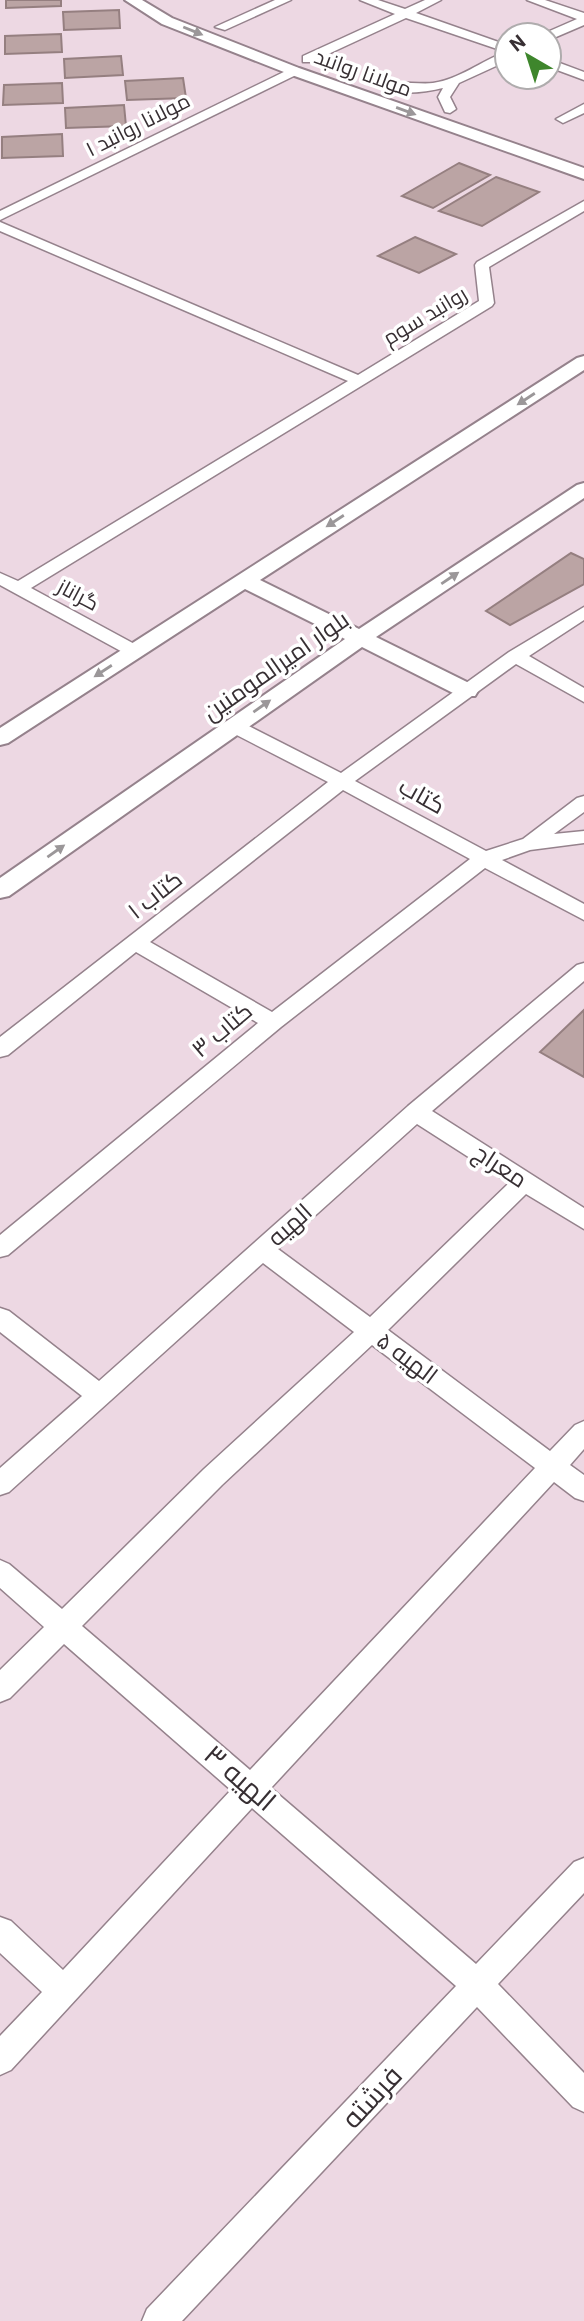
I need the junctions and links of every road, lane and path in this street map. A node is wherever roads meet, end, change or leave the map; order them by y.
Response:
1 (132, 0) edge
2 (285, 0) edge
3 (366, 0) edge
4 (435, 0) edge
5 (533, 0) edge
6 (190, 13) dead end
7 (406, 14) junction
8 (584, 18) edge
9 (221, 27) junction
10 (563, 29) edge
11 (493, 44) edge
12 (307, 59) junction
13 (493, 62) edge
14 (563, 69) edge
15 (293, 71) junction
16 (584, 76) edge
17 (453, 83) junction
18 (384, 86) junction
19 (584, 108) edge
20 (450, 109) junction
21 (563, 119) dead end
22 (528, 138) junction
23 (509, 147) junction
24 (584, 158) edge
25 (584, 174) edge
26 (584, 205) edge
27 (0, 216) edge
28 (0, 226) edge
29 (584, 362) edge
30 (358, 380) junction
31 (584, 489) edge
32 (0, 578) edge
33 (243, 580) junction
34 (18, 588) junction
35 (584, 612) edge
36 (359, 639) junction
37 (134, 651) junction
38 (515, 656) junction
39 (467, 691) junction
40 (584, 696) edge
41 (234, 726) junction
42 (0, 738) edge
43 (343, 782) junction
44 (584, 802) edge
45 (584, 837) edge
46 (528, 844) junction
47 (483, 859) junction
48 (0, 890) edge
49 (584, 913) edge
50 (136, 943) junction
51 (584, 970) edge
52 (273, 1022) junction
53 (0, 1049) edge
54 (416, 1112) junction
55 (524, 1182) junction
56 (584, 1220) edge
57 (0, 1248) edge
58 (262, 1250) junction
59 (0, 1318) edge
60 (371, 1331) junction
61 (99, 1395) junction
62 (584, 1432) edge
63 (553, 1465) junction
64 (0, 1484) edge
65 (584, 1490) edge
66 (0, 1572) edge
67 (64, 1627) junction
68 (0, 1689) edge
69 (252, 1788) junction
70 (584, 1872) edge
71 (0, 1932) edge
72 (478, 1985) junction
73 (63, 1991) junction
74 (0, 2059) edge
75 (584, 2096) edge
76 (159, 2321) edge

1 -> 15 street, مولانا روانبد
2 - 9 street
3 - 7 street
4 - 7 street
5 - 8 street
6 - 9 street, مولانا روانبد
7 - 11 street
7 - 12 street
8 - 10 street
9 - 12 street, مولانا روانبد
12 - 18 street, مولانا روانبد
13 - 17 street
14 - 16 street
15 -> 23 street, مولانا روانبد
15 - 27 street, مولانا روانبد ۱
17 - 18 street
17 - 20 street
18 - 20 street, مولانا روانبد
19 - 21 street
20 - 22 street, مولانا روانبد
22 - 23 street
22 - 24 street, مولانا روانبد
23 - 25 street, مولانا روانبد
26 - 30 street, روانبد سوم
28 - 30 street
29 -> 33 street
30 - 34 street
36 -> 31 street, بلوار امیرالمومنین
32 - 34 street, گراناز
33 - 36 street
33 - 37 street
34 - 37 street, گراناز
35 - 38 street, کتاب ۱
36 - 39 street
41 -> 36 street, بلوار امیرالمومنین
37 -> 42 street
38 - 39 street, کتاب ۱
38 - 40 street
39 - 43 street, کتاب ۱
41 - 43 street, کتاب
48 -> 41 street, بلوار امیرالمومنین
43 - 47 street, کتاب
43 - 50 street, کتاب ۱
44 - 46 street
45 - 46 street
46 - 47 street, کتاب ۳
47 - 49 street, کتاب
47 - 52 street, کتاب ۳
50 - 52 street
50 - 53 street, کتاب ۱
51 - 54 street, الهیه
52 - 57 street, کتاب ۳
54 - 55 street, معراج
54 - 58 street, الهیه
55 - 56 street, معراج
55 - 60 street
58 - 60 street, الهیه ۵
58 - 61 street, الهیه
59 - 61 street
60 - 63 street, الهیه ۵
60 - 67 street
61 - 64 street, الهیه
62 - 63 street
63 - 65 street, الهیه ۵
63 - 69 street
66 - 67 street, الهیه ۳
67 - 68 street
67 - 69 street, الهیه ۳
69 - 72 street, الهیه ۳
69 - 73 street
70 - 72 street, فرشته
71 - 73 street
72 - 75 street, الهیه ۳
72 - 76 street, فرشته
73 - 74 street

